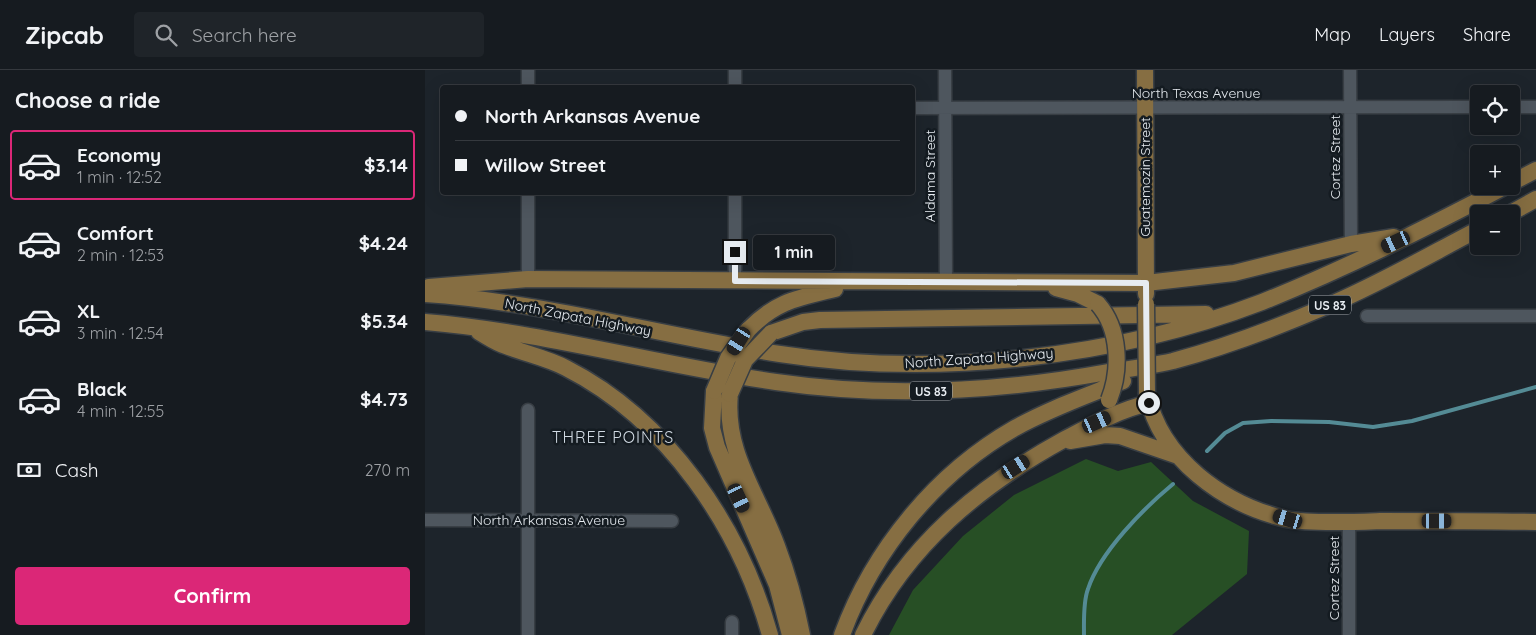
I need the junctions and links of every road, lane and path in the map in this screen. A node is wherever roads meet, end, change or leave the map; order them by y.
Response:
1 (528, 70) edge
2 (735, 70) edge
3 (945, 70) edge
4 (1145, 70) edge
5 (1350, 70) edge
6 (528, 85) edge
7 (735, 85) edge
8 (1350, 107) junction
9 (1470, 107) edge
10 (1520, 107) edge
11 (1536, 107) edge
12 (915, 108) edge
13 (945, 108) junction
14 (1145, 108) junction
15 (1536, 170) edge
16 (1520, 178) edge
17 (528, 195) edge
18 (735, 195) edge
19 (1488, 195) edge
20 (1536, 199) edge
21 (1520, 208) edge
22 (1413, 234) junction
23 (1470, 235) edge
24 (1351, 244) junction
25 (528, 279) junction
26 (735, 281) junction
27 (946, 282) junction
28 (859, 283) junction
29 (1040, 283) junction
30 (1146, 283) junction
31 (425, 287) edge
32 (425, 294) edge
33 (1226, 314) junction
34 (1367, 316) dead end
35 (1536, 316) edge
36 (425, 322) edge
37 (468, 326) junction
38 (1172, 361) junction
39 (722, 393) junction
40 (1147, 398) junction
41 (528, 410) dead end
42 (1059, 443) junction
43 (1179, 456) junction
44 (425, 520) edge
45 (527, 520) junction
46 (672, 521) dead end
47 (1349, 522) junction
48 (1536, 522) edge
49 (732, 622) dead end
50 (528, 635) edge
51 (732, 635) edge
52 (770, 635) edge
53 (790, 635) edge
54 (802, 635) edge
55 (842, 635) edge
56 (863, 635) edge
57 (1349, 635) edge

1 - 6 street
2 - 7 street
3 - 13 street, Aldama Street
4 - 14 main road, Guatemozin Street
5 - 8 street, Cortez Street
8 - 9 street, North Texas Avenue
8 - 14 street, North Texas Avenue
8 - 24 street, Cortez Street
10 - 11 street
12 - 13 street, North Texas Avenue
13 - 14 street, North Texas Avenue
13 - 27 street, Aldama Street
14 - 30 main road, Guatemozin Street
15 - 16 main road
17 - 25 street
18 - 26 street
19 - 22 main road, North Zapata Highway / US 83
20 - 21 main road
22 - 24 main road
22 - 33 main road, North Zapata Highway / US 83
23 - 38 main road, North Zapata Highway / US 83
24 - 30 main road
25 - 26 main road
25 - 31 main road
26 - 28 main road
27 - 28 main road
27 - 29 main road
28 - 39 main road, bridge
29 - 30 main road
29 - 42 main road, bridge
30 - 40 main road, bridge
32 - 33 main road, North Zapata Highway / US 83
33 - 39 main road, bridge
34 - 35 street
36 - 37 main road, North Zapata Highway / US 83
37 - 38 main road, North Zapata Highway / US 83
37 - 52 main road
38 - 55 main road
39 - 53 main road
39 - 54 main road
40 - 42 main road
40 - 43 main road
41 - 45 street
42 - 43 main road
42 - 56 main road
43 - 47 main road
44 - 45 street, North Arkansas Avenue
45 - 46 street, North Arkansas Avenue
45 - 50 street
47 - 48 main road
47 - 57 street, Cortez Street
49 - 51 street

